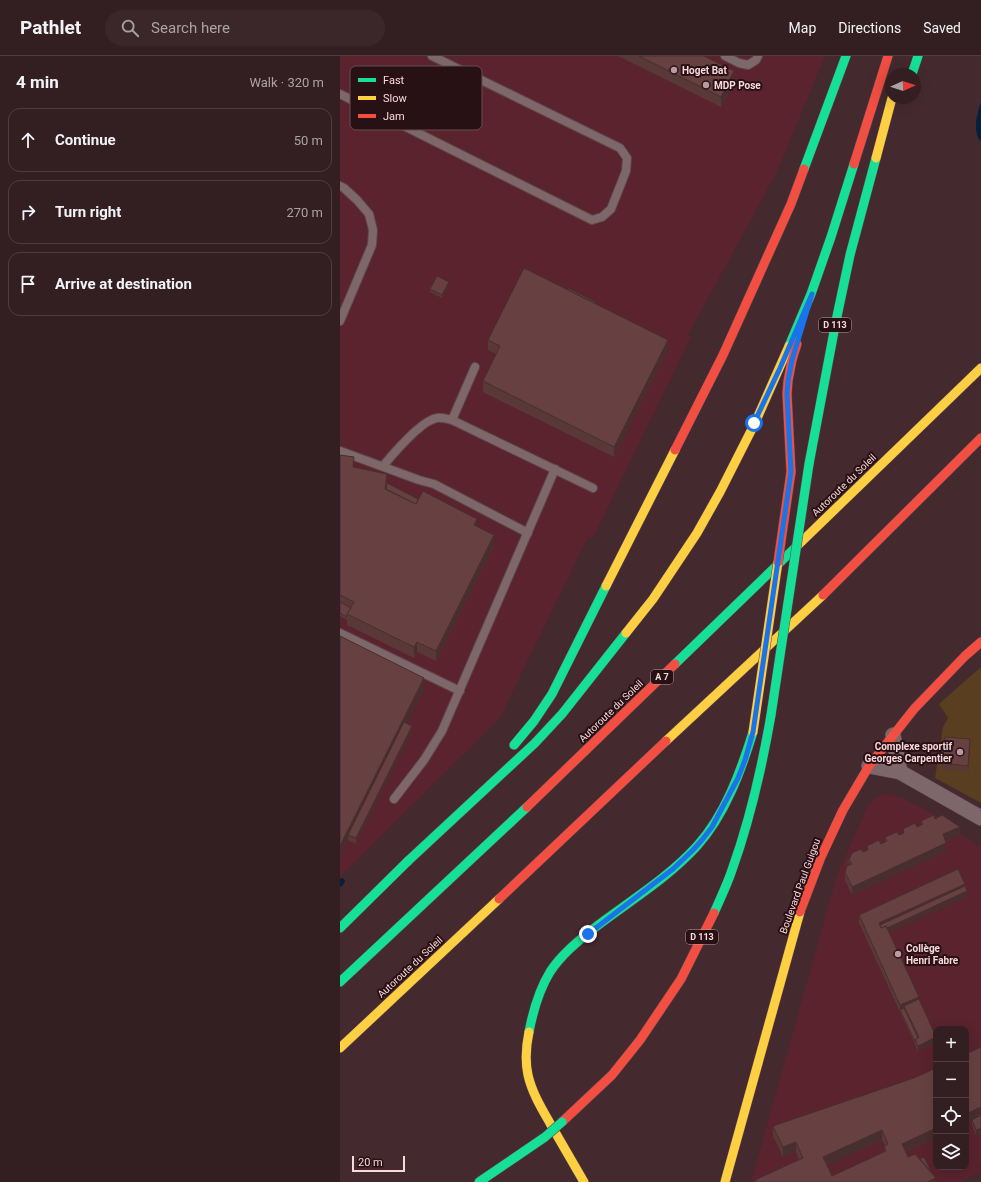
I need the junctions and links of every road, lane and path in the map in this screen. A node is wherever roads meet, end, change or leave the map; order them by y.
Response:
1 (432, 56) edge
2 (725, 56) edge
3 (758, 56) edge
4 (846, 56) edge
5 (888, 56) edge
6 (918, 56) edge
7 (452, 66) edge
8 (914, 68) edge
9 (482, 80) edge
10 (340, 94) edge
11 (350, 99) edge
12 (890, 104) edge
13 (900, 105) dead end
14 (412, 130) edge
15 (340, 186) edge
16 (868, 189) junction
17 (812, 294) junction
18 (340, 322) edge
19 (475, 367) dead end
20 (981, 368) edge
21 (452, 420) junction
22 (981, 438) edge
23 (340, 451) edge
24 (383, 466) junction
25 (555, 469) junction
26 (593, 488) dead end
27 (528, 533) junction
28 (340, 632) edge
29 (981, 642) edge
30 (460, 691) junction
31 (893, 735) junction
32 (508, 751) dead end
33 (869, 766) junction
34 (900, 772) junction
35 (482, 780) dead end
36 (394, 799) dead end
37 (981, 818) edge
38 (408, 861) junction
39 (340, 928) edge
40 (340, 982) edge
41 (340, 1048) edge
42 (479, 1182) edge
43 (584, 1182) edge
44 (725, 1182) edge

1 - 7 lane
2 - 3 lane
4 - 32 main road
5 - 17 main road
6 - 8 main road
9 - 14 lane
10 - 11 lane
12 - 16 main road, D 113
13 - 16 main road
15 - 18 lane
16 - 42 main road, D 113, bridge
17 - 38 main road
17 - 43 main road, bridge
19 - 21 lane
20 - 40 main road, Autoroute du Soleil / A 7
21 - 24 lane
21 - 25 lane
22 - 41 main road, Autoroute du Soleil
23 - 24 lane
24 - 27 lane
25 - 26 lane
25 - 27 lane
27 - 30 lane
28 - 30 lane
29 - 31 main road, Boulevard Paul Guigou
30 - 36 lane
31 - 33 main road, Boulevard Paul Guigou
31 - 34 street
33 - 34 street
33 - 44 main road, Boulevard Paul Guigou
34 - 37 street
35 - 38 main road
38 - 39 main road

